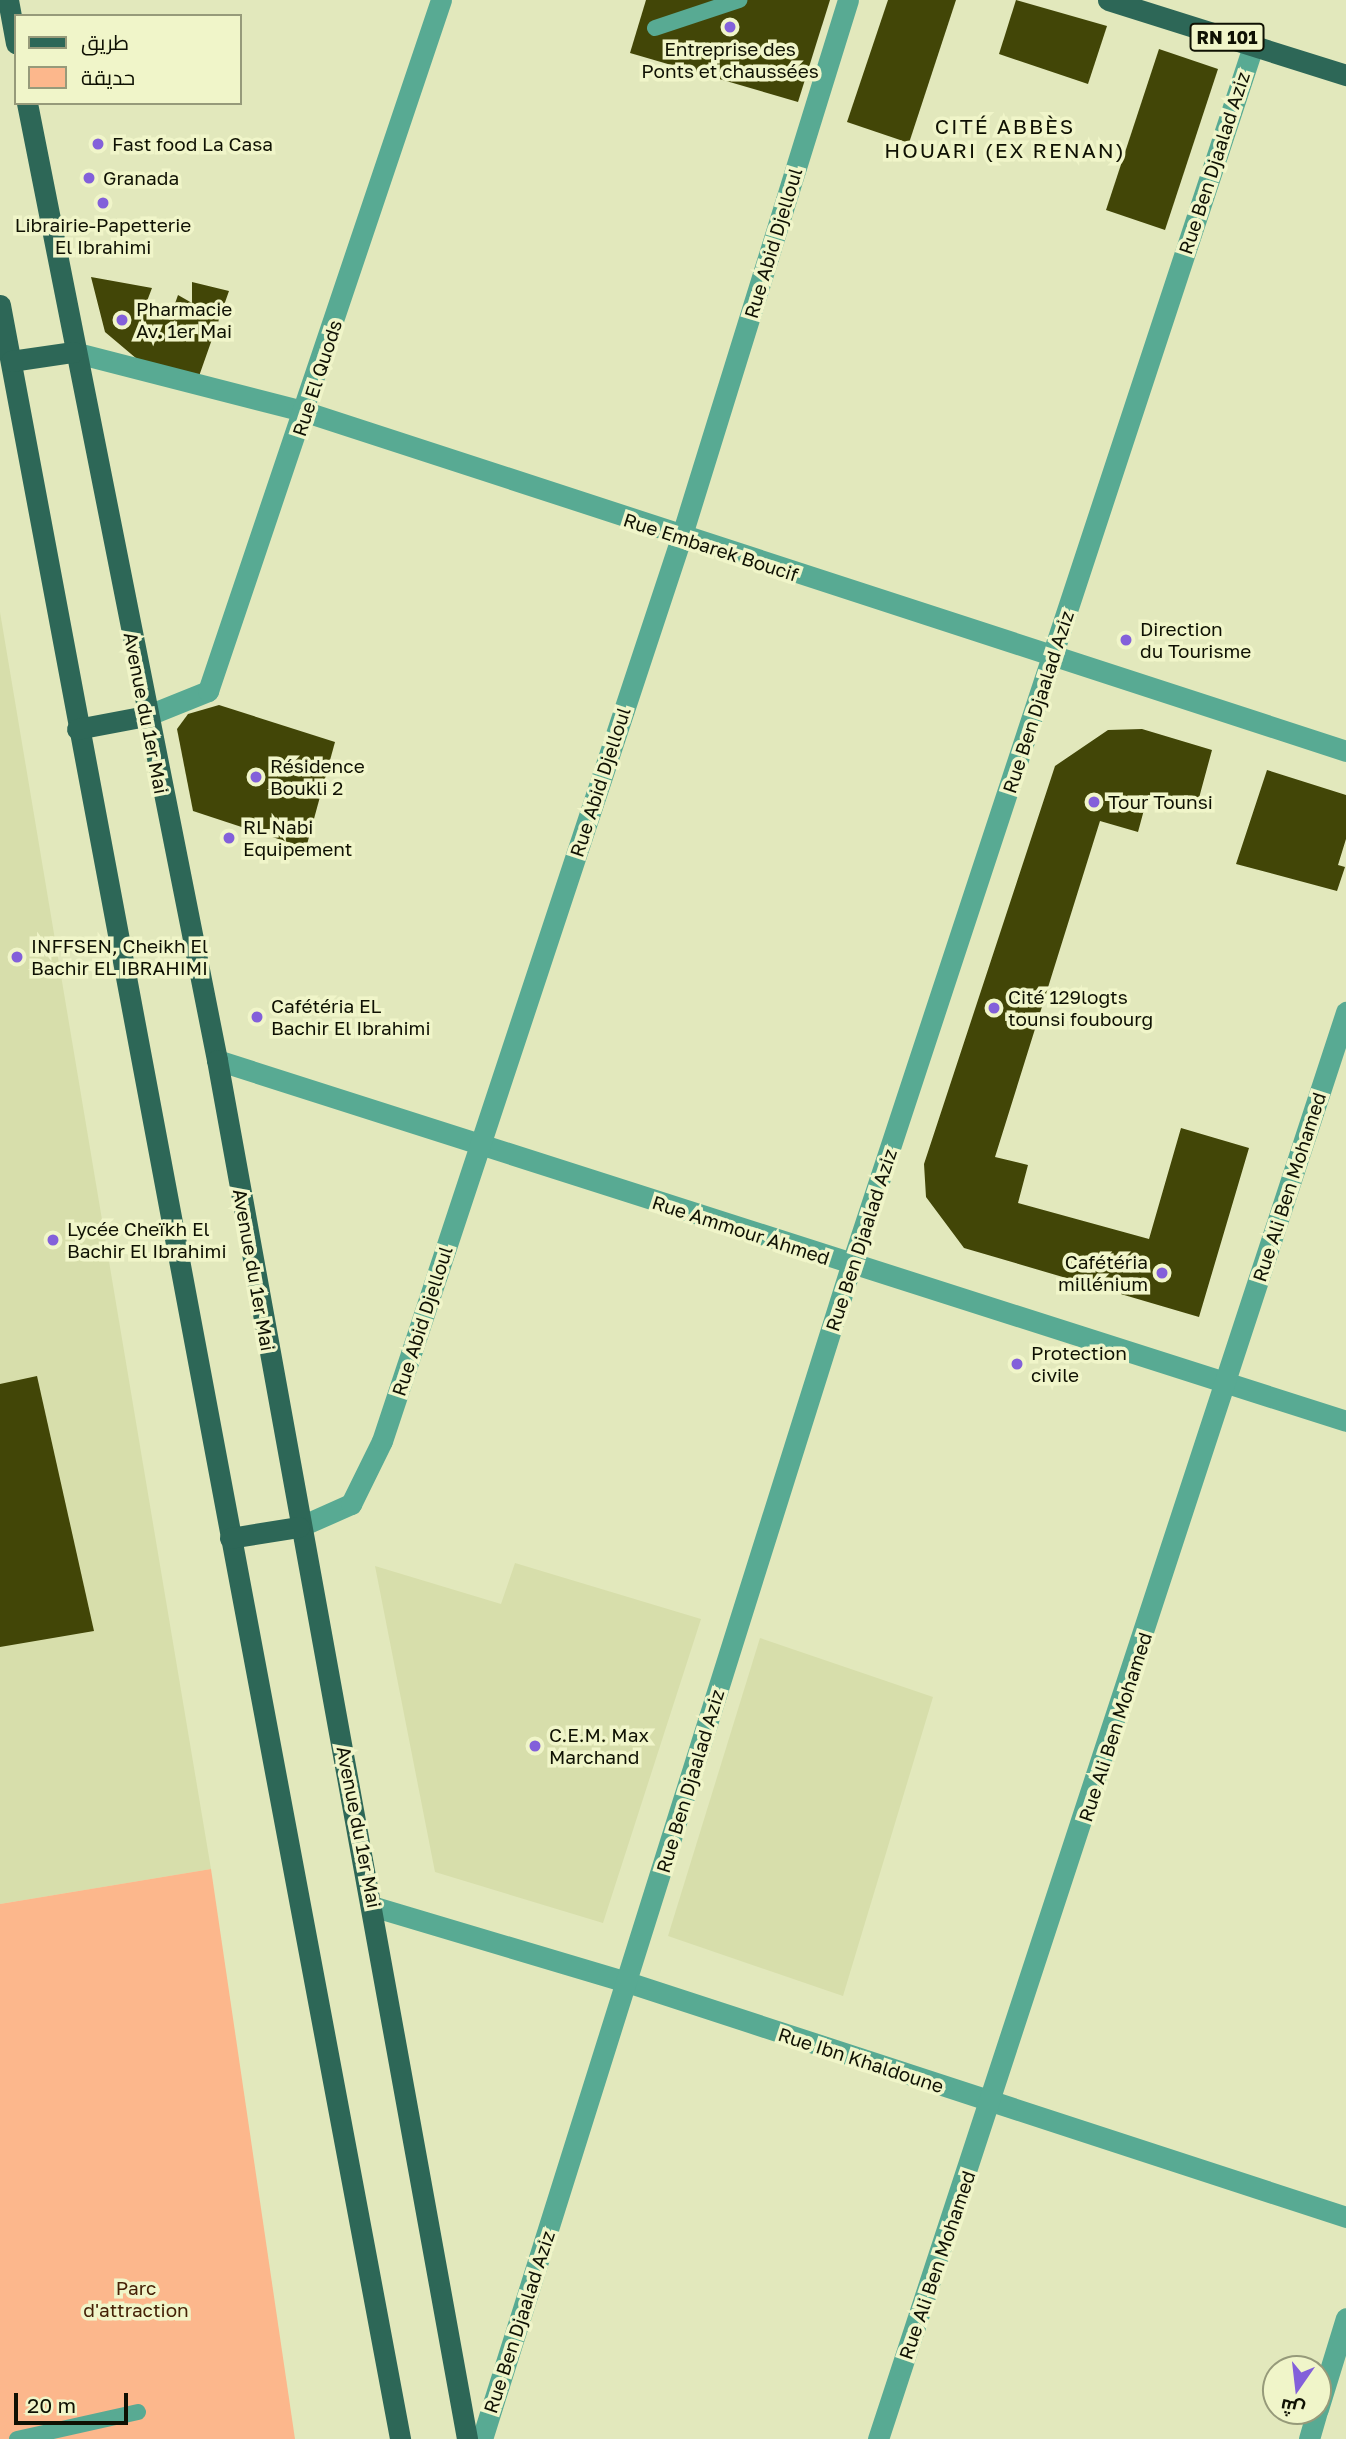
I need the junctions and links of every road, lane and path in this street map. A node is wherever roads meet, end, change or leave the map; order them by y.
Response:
1 (8, 0) edge
2 (441, 0) edge
3 (738, 0) edge
4 (848, 0) edge
5 (1108, 0) edge
6 (655, 28) dead end
7 (14, 32) edge
8 (1253, 46) junction
9 (1346, 75) edge
10 (27, 105) edge
11 (0, 305) edge
12 (73, 352) junction
13 (5, 361) edge
14 (306, 412) junction
15 (681, 538) junction
16 (1052, 659) junction
17 (146, 716) junction
18 (77, 729) junction
19 (1346, 751) edge
20 (1346, 1012) edge
21 (217, 1060) junction
22 (480, 1143) junction
23 (851, 1266) junction
24 (1226, 1387) junction
25 (1346, 1421) edge
26 (299, 1527) junction
27 (230, 1538) junction
28 (375, 1908) junction
29 (627, 1982) junction
30 (992, 2104) junction
31 (1346, 2217) edge
32 (1346, 2318) edge
33 (1332, 2364) edge
34 (138, 2412) dead end
35 (17, 2439) edge
36 (400, 2439) edge
37 (467, 2439) edge
38 (482, 2439) edge
39 (878, 2439) edge

1 - 7 main road
2 - 14 street, Rue El Quods
3 - 6 lane
4 - 15 street, Rue Abid Djelloul
5 - 8 main road, RN 101
8 - 9 main road, RN 101
8 - 16 street, Rue Ben Djaalad Aziz
10 - 12 main road, Avenue du 1er Mai
11 - 13 main road
12 - 13 main road
12 - 14 street, Rue Embarek Boucif
12 - 17 main road, Avenue du 1er Mai
13 - 18 main road
14 - 15 street, Rue Embarek Boucif
14 - 17 street, Rue El Quods
15 - 16 street, Rue Embarek Boucif
15 - 22 street, Rue Abid Djelloul
16 - 19 street, Rue Embarek Boucif
16 - 23 street, Rue Ben Djaalad Aziz
17 - 18 main road
17 - 21 main road, Avenue du 1er Mai
18 - 27 main road
20 - 24 street, Rue Ali Ben Mohamed
21 - 22 street, Rue Ammour Ahmed
21 - 26 main road, Avenue du 1er Mai
22 - 23 street, Rue Ammour Ahmed
22 - 26 street, Rue Abid Djelloul
23 - 24 street, Rue Ammour Ahmed
23 - 29 street, Rue Ben Djaalad Aziz
24 - 25 street, Rue Ammour Ahmed
24 - 30 street, Rue Ali Ben Mohamed
26 - 27 main road
26 - 28 main road, Avenue du 1er Mai
27 - 36 main road
28 - 29 street, Rue Ibn Khaldoune
28 - 37 main road, Avenue du 1er Mai
29 - 30 street, Rue Ibn Khaldoune
29 - 38 street, Rue Ben Djaalad Aziz
30 - 31 street, Rue Ibn Khaldoune
30 - 39 street, Rue Ali Ben Mohamed
32 - 33 street
34 - 35 lane

